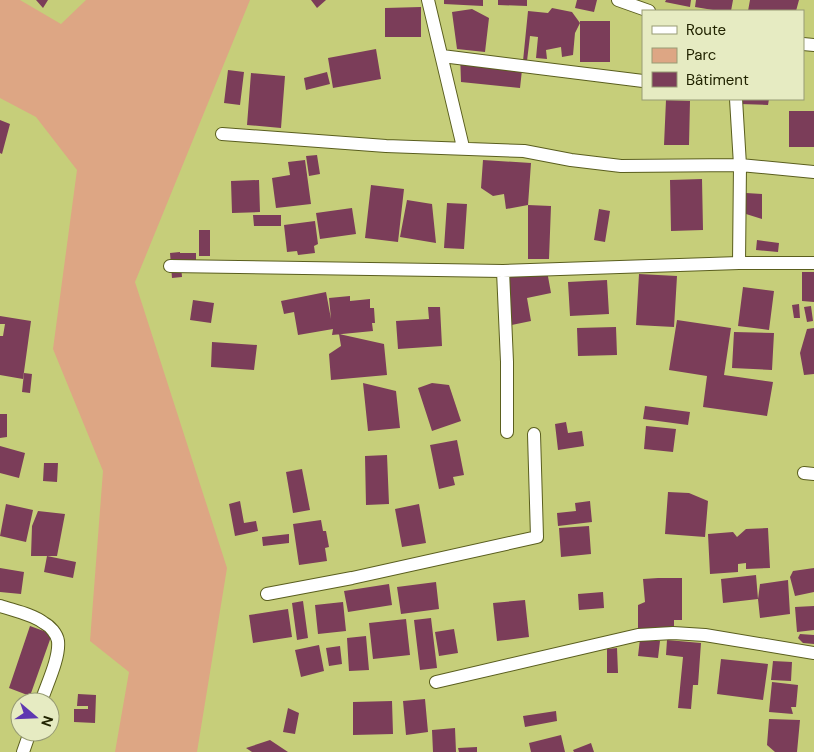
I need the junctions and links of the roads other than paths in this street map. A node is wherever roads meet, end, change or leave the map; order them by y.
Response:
1 (428, 0) edge
2 (618, 0) edge
3 (646, 10) edge
4 (442, 56) junction
5 (642, 80) edge
6 (736, 100) edge
7 (222, 134) dead end
8 (464, 147) junction
9 (740, 165) junction
10 (814, 172) edge
11 (739, 263) junction
12 (814, 263) edge
13 (170, 266) dead end
14 (503, 271) junction
15 (507, 432) dead end
16 (534, 434) dead end
17 (267, 594) dead end
18 (0, 606) edge
19 (814, 653) edge
20 (436, 682) dead end
21 (44, 692) edge

1 - 4 street
2 - 3 street
4 - 5 street
4 - 8 street
6 - 9 street
7 - 8 street
8 - 9 street
9 - 10 street
9 - 11 street
11 - 12 street
11 - 14 street
13 - 14 street
14 - 15 street
16 - 17 street
18 - 21 street
19 - 20 street

